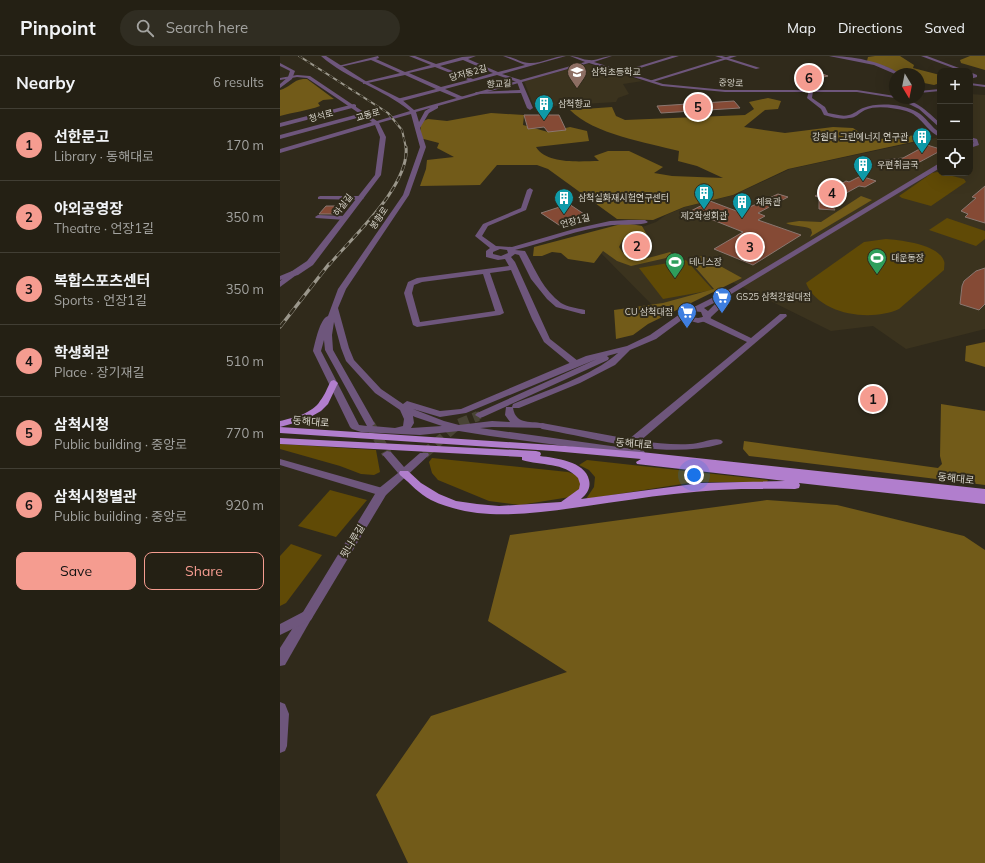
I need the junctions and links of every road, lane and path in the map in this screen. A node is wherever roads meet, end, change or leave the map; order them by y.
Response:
1 (323, 56) edge
2 (380, 56) edge
3 (412, 56) edge
4 (458, 56) edge
5 (474, 56) edge
6 (505, 56) edge
7 (564, 56) edge
8 (572, 56) edge
9 (610, 56) edge
10 (665, 56) edge
11 (677, 56) edge
12 (717, 56) edge
13 (735, 56) edge
14 (831, 56) edge
15 (923, 56) edge
16 (371, 58) junction
17 (671, 58) junction
18 (464, 59) junction
19 (727, 59) junction
20 (590, 62) junction
21 (280, 64) edge
22 (530, 65) junction
23 (340, 66) junction
24 (436, 66) junction
25 (758, 68) dead end
26 (957, 68) edge
27 (889, 70) edge
28 (293, 71) junction
29 (280, 72) edge
30 (622, 72) junction
31 (407, 73) junction
32 (498, 74) junction
33 (290, 78) junction
34 (280, 79) edge
35 (472, 80) junction
36 (519, 80) junction
37 (650, 81) junction
38 (365, 83) junction
39 (973, 84) edge
40 (985, 86) edge
41 (280, 87) edge
42 (442, 88) junction
43 (937, 90) edge
44 (973, 90) edge
45 (985, 90) edge
46 (524, 91) junction
47 (925, 91) edge
48 (811, 92) junction
49 (476, 93) junction
50 (889, 96) edge
51 (461, 98) junction
52 (399, 100) junction
53 (445, 102) junction
54 (912, 104) edge
55 (354, 106) junction
56 (530, 108) dead end
57 (413, 111) junction
58 (366, 114) junction
59 (299, 120) junction
60 (384, 120) junction
61 (376, 122) junction
62 (937, 123) edge
63 (280, 125) edge
64 (417, 125) junction
65 (314, 127) junction
66 (937, 133) edge
67 (280, 137) edge
68 (280, 151) edge
69 (937, 167) edge
70 (530, 190) dead end
71 (320, 198) dead end
72 (361, 198) junction
73 (318, 217) dead end
74 (345, 218) junction
75 (645, 222) dead end
76 (494, 248) junction
77 (510, 253) junction
78 (513, 268) junction
79 (295, 273) junction
80 (486, 273) junction
81 (280, 278) edge
82 (280, 285) edge
83 (733, 291) junction
84 (334, 305) junction
85 (696, 309) junction
86 (582, 312) dead end
87 (684, 315) junction
88 (783, 316) dead end
89 (704, 319) junction
90 (653, 337) junction
91 (753, 342) junction
92 (627, 348) junction
93 (575, 363) junction
94 (366, 380) junction
95 (334, 383) junction
96 (509, 409) junction
97 (405, 410) junction
98 (480, 415) tunnel mouth
99 (280, 424) edge
100 (370, 424) tunnel mouth
101 (542, 426) junction
102 (462, 428) junction
103 (280, 430) edge
104 (396, 431) junction
105 (280, 441) edge
106 (632, 442) junction
107 (718, 442) dead end
108 (482, 451) junction
109 (387, 454) tunnel mouth
110 (424, 455) tunnel mouth
111 (665, 457) junction
112 (280, 462) edge
113 (404, 473) junction
114 (834, 484) junction
115 (382, 492) junction
116 (985, 493) edge
117 (985, 500) edge
118 (307, 616) junction
119 (280, 630) edge
120 (280, 661) edge
121 (280, 708) edge
122 (280, 746) edge

1 - 23 street
2 - 16 street
3 - 24 street
4 - 18 street
5 - 18 street
6 - 22 street
7 - 22 street, 당저동2길
8 - 20 street, 중앙로
9 - 20 street, 교동로
10 - 17 street
11 - 17 street
12 - 19 street
13 - 19 street
14 - 27 street
15 - 26 street
16 - 23 street
16 - 31 street
17 - 30 street
18 - 24 street
18 - 32 street
19 - 25 street
19 - 37 street
20 - 30 street, 중앙로
20 - 36 street, 교동로
21 - 28 street
22 - 32 street, 당저동2길
23 - 38 street
24 - 31 street
24 - 35 street
28 - 29 street
28 - 33 street
30 - 37 street, 중앙로
31 - 38 street
31 - 42 street
32 - 35 street, 당저동2길
32 - 36 street
33 - 34 street, 청석로
33 - 41 street
33 - 55 street, 청석로
35 - 42 street, 당저동2길
36 - 46 street, 향교길
36 - 49 street, 교동로
37 - 48 street, 중앙로
38 - 52 street
39 - 40 street
42 - 51 street
42 - 52 street, 당저동2길
43 - 47 street
44 - 45 street
46 - 49 street, 향교길
46 - 56 street, 향교길
48 - 50 street, 중앙로
48 - 66 street
49 - 51 street, 교동로
51 - 53 street, 교동로
52 - 57 street
53 - 57 street, 교동로
53 - 64 street
54 - 62 street
55 - 58 street, 청석로
55 - 59 street, 청석로
57 - 60 street, 교동로
57 - 64 street, 봉황로
58 - 61 street, 청석로
58 - 65 street, 청석로
59 - 63 street, 청석로
59 - 65 street
60 - 61 street, 교동로
60 - 64 street
61 - 68 street, 교동로
61 - 72 street, 하실길
64 - 84 street, 봉황로
65 - 67 street, 청석로
69 - 83 street
70 - 76 street
71 - 72 street
72 - 74 street, 하실길
73 - 74 street
74 - 79 street, 하실길
75 - 77 street, 언장1길
76 - 77 street
76 - 77 street
77 - 78 street
77 - 86 street
78 - 80 street
78 - 93 street
79 - 81 street, 하실길
79 - 82 street
80 - 80 street
83 - 85 street
83 - 89 street
84 - 94 street
84 - 95 street
84 - 100 street, 봉황로
85 - 87 street
85 - 89 street
87 - 89 street
87 - 90 street
88 - 91 street
89 - 90 street
89 - 91 street
90 - 92 street
91 - 106 street
92 - 93 street
92 - 96 street
92 - 98 street
93 - 94 street
94 - 97 street
95 - 99 main road
95 - 104 street
96 - 101 street
96 - 102 street
97 - 102 street
97 - 104 street
101 - 102 street
101 - 106 street
102 - 104 street
102 - 111 street
103 - 111 main road, 동해대로
105 - 108 main road, 동해대로
106 - 107 street
108 - 113 main road
108 - 114 main road, 동해대로
109 - 113 street
110 - 113 street, 뒷나루길
111 - 116 main road, 동해대로
112 - 115 street
113 - 114 main road
113 - 115 street, 뒷나루길
114 - 117 main road, 동해대로
115 - 118 street, 뒷나루길
118 - 119 street
118 - 120 street, 뒷나루길
121 - 122 street

